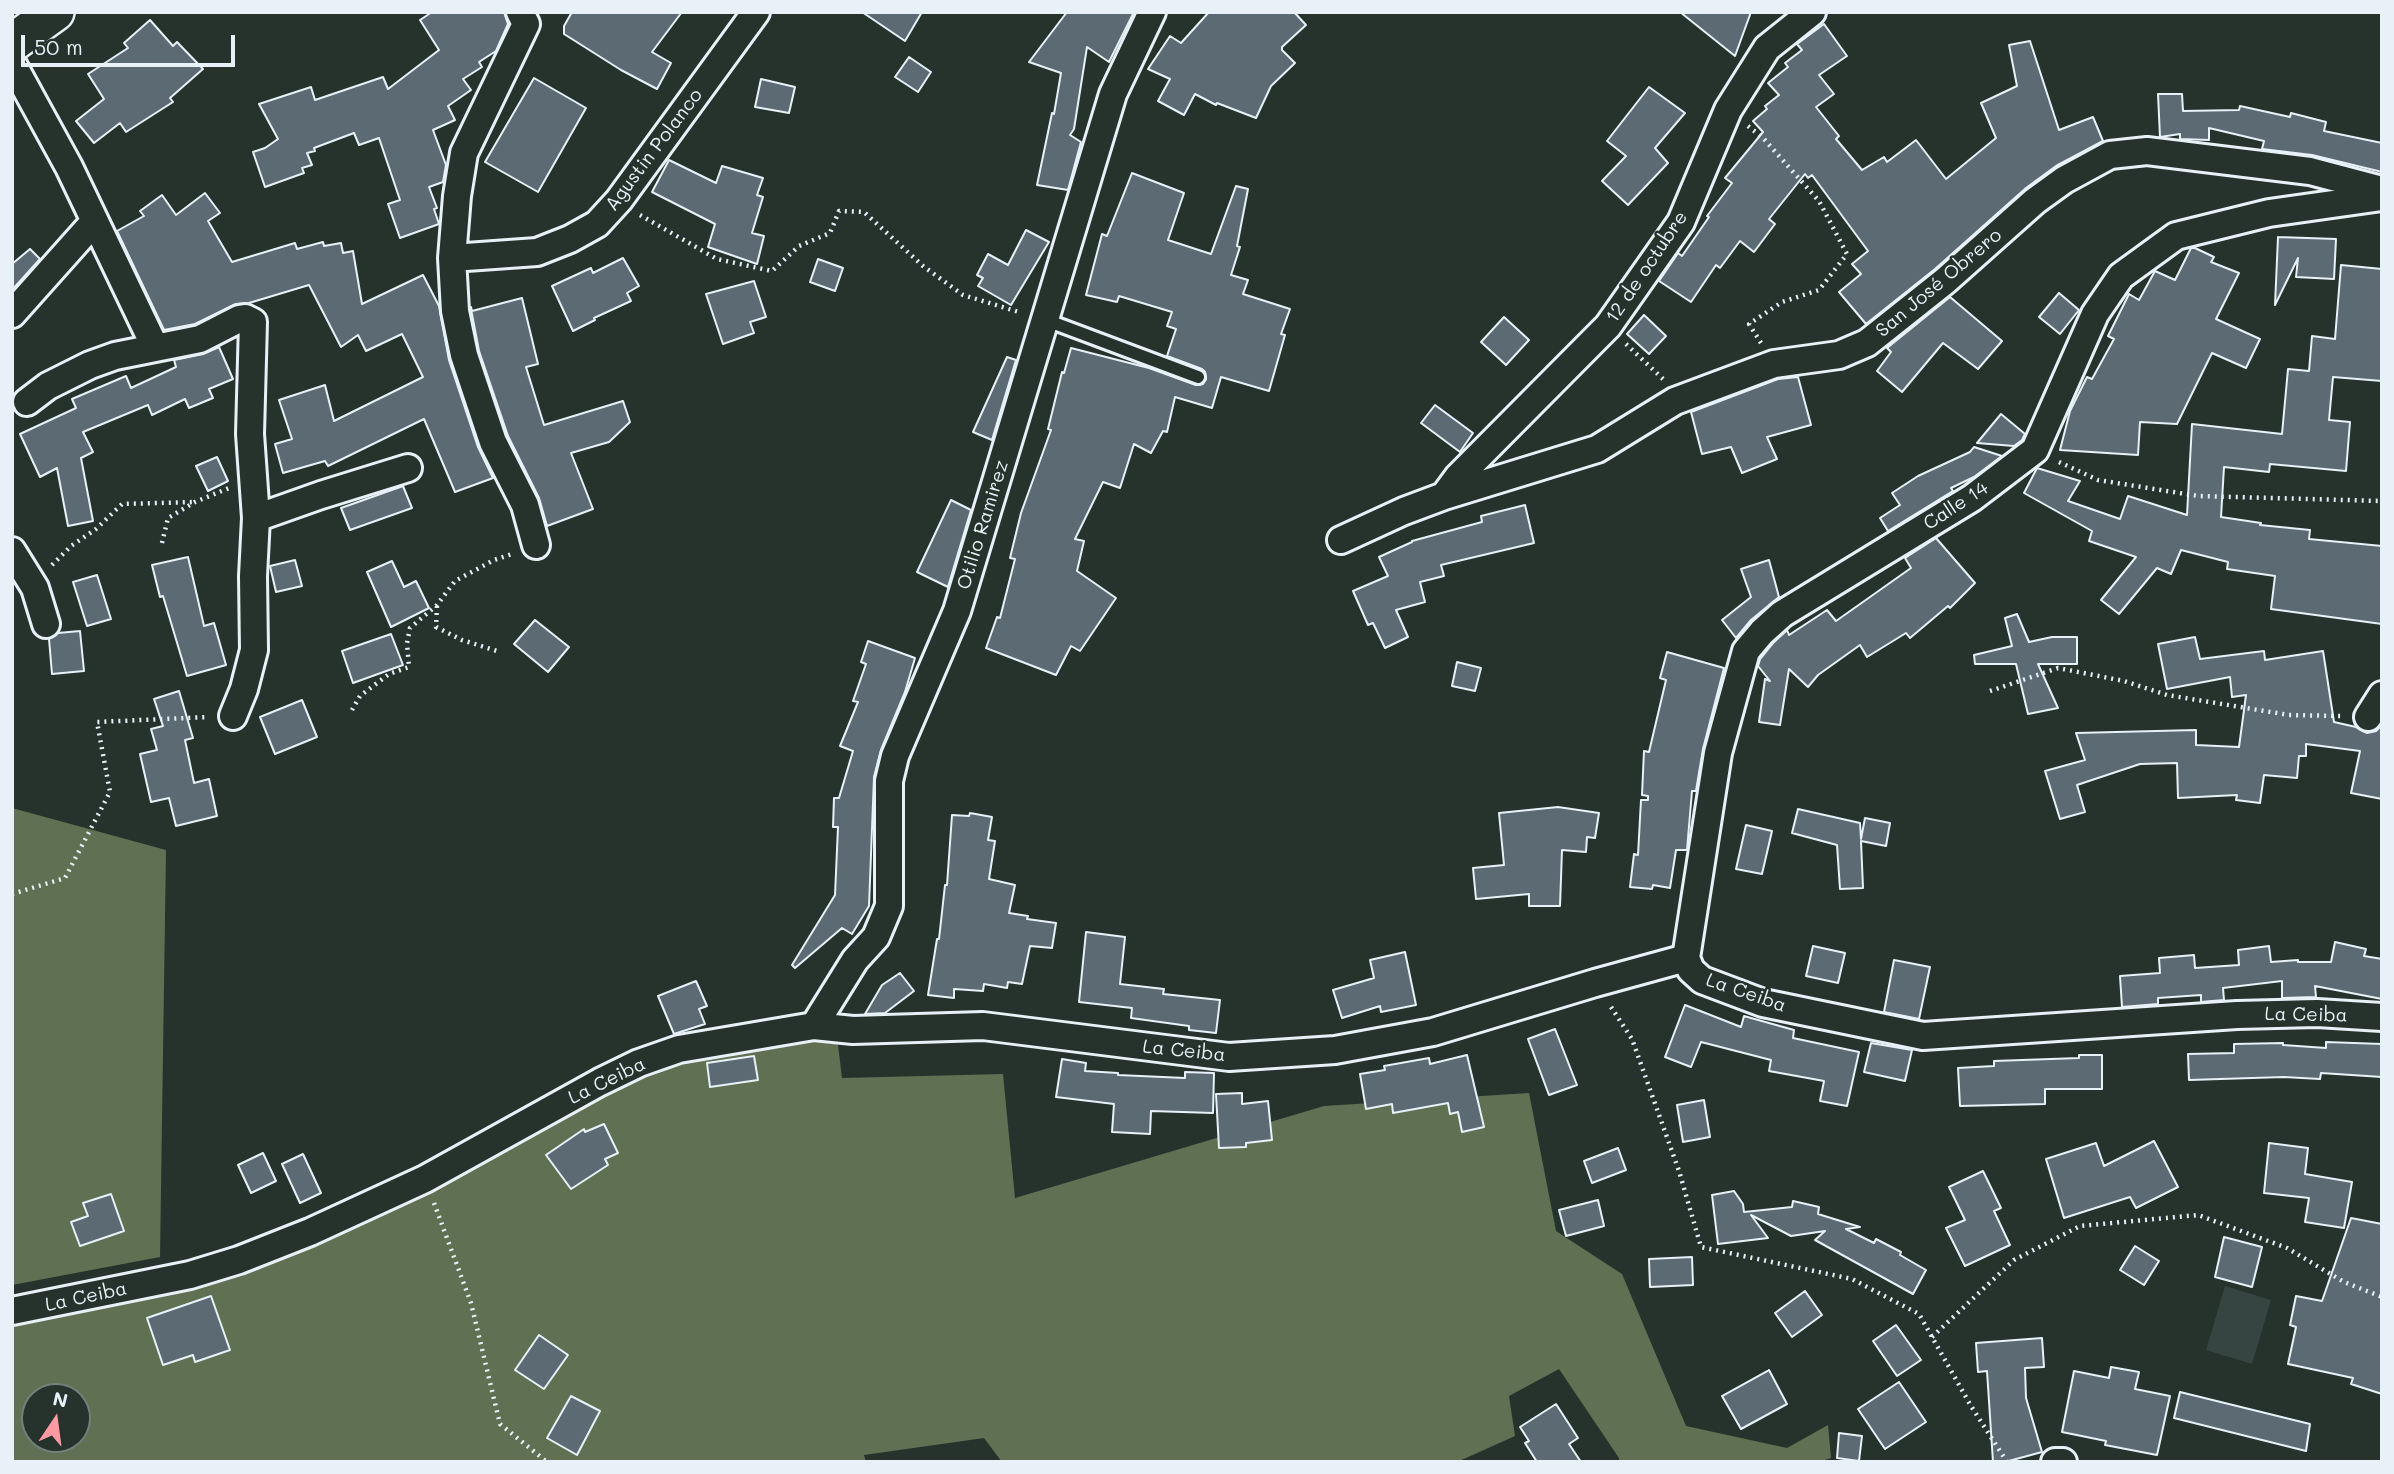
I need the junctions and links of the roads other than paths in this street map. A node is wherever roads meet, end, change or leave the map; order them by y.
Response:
1 (55, 12) edge
2 (520, 12) edge
3 (756, 12) edge
4 (1152, 12) edge
5 (1812, 12) edge
6 (12, 43) edge
7 (12, 63) edge
8 (2382, 190) edge
9 (2382, 197) edge
10 (94, 222) junction
11 (452, 258) junction
12 (12, 314) edge
13 (1046, 320) junction
14 (155, 347) junction
15 (1198, 377) dead end
16 (27, 402) dead end
17 (408, 468) dead end
18 (1444, 496) junction
19 (256, 518) junction
20 (1341, 540) dead end
21 (536, 545) road end
22 (12, 551) edge
23 (46, 624) dead end
24 (233, 716) road end
25 (1686, 958) junction
26 (2382, 1017) edge
27 (814, 1026) junction
28 (12, 1311) edge
29 (2055, 1462) edge
30 (2063, 1462) edge

1 - 6 street
2 - 11 street
3 - 11 street, Agustin Polanco
4 - 13 street, Otilio Ramirez
5 - 18 street, 12 de octubre
7 - 10 street
8 - 18 street, San José Obrero
9 - 25 street, Calle 14
10 - 12 street
10 - 14 street
11 - 21 street
13 - 15 lane
13 - 27 street, Otilio Ramirez
14 - 16 street
14 - 19 street
17 - 19 street
18 - 20 street, San José Obrero
19 - 24 street
22 - 23 street
25 - 26 street, La Ceiba
25 - 27 street, La Ceiba
27 - 28 street, La Ceiba
29 - 30 street

